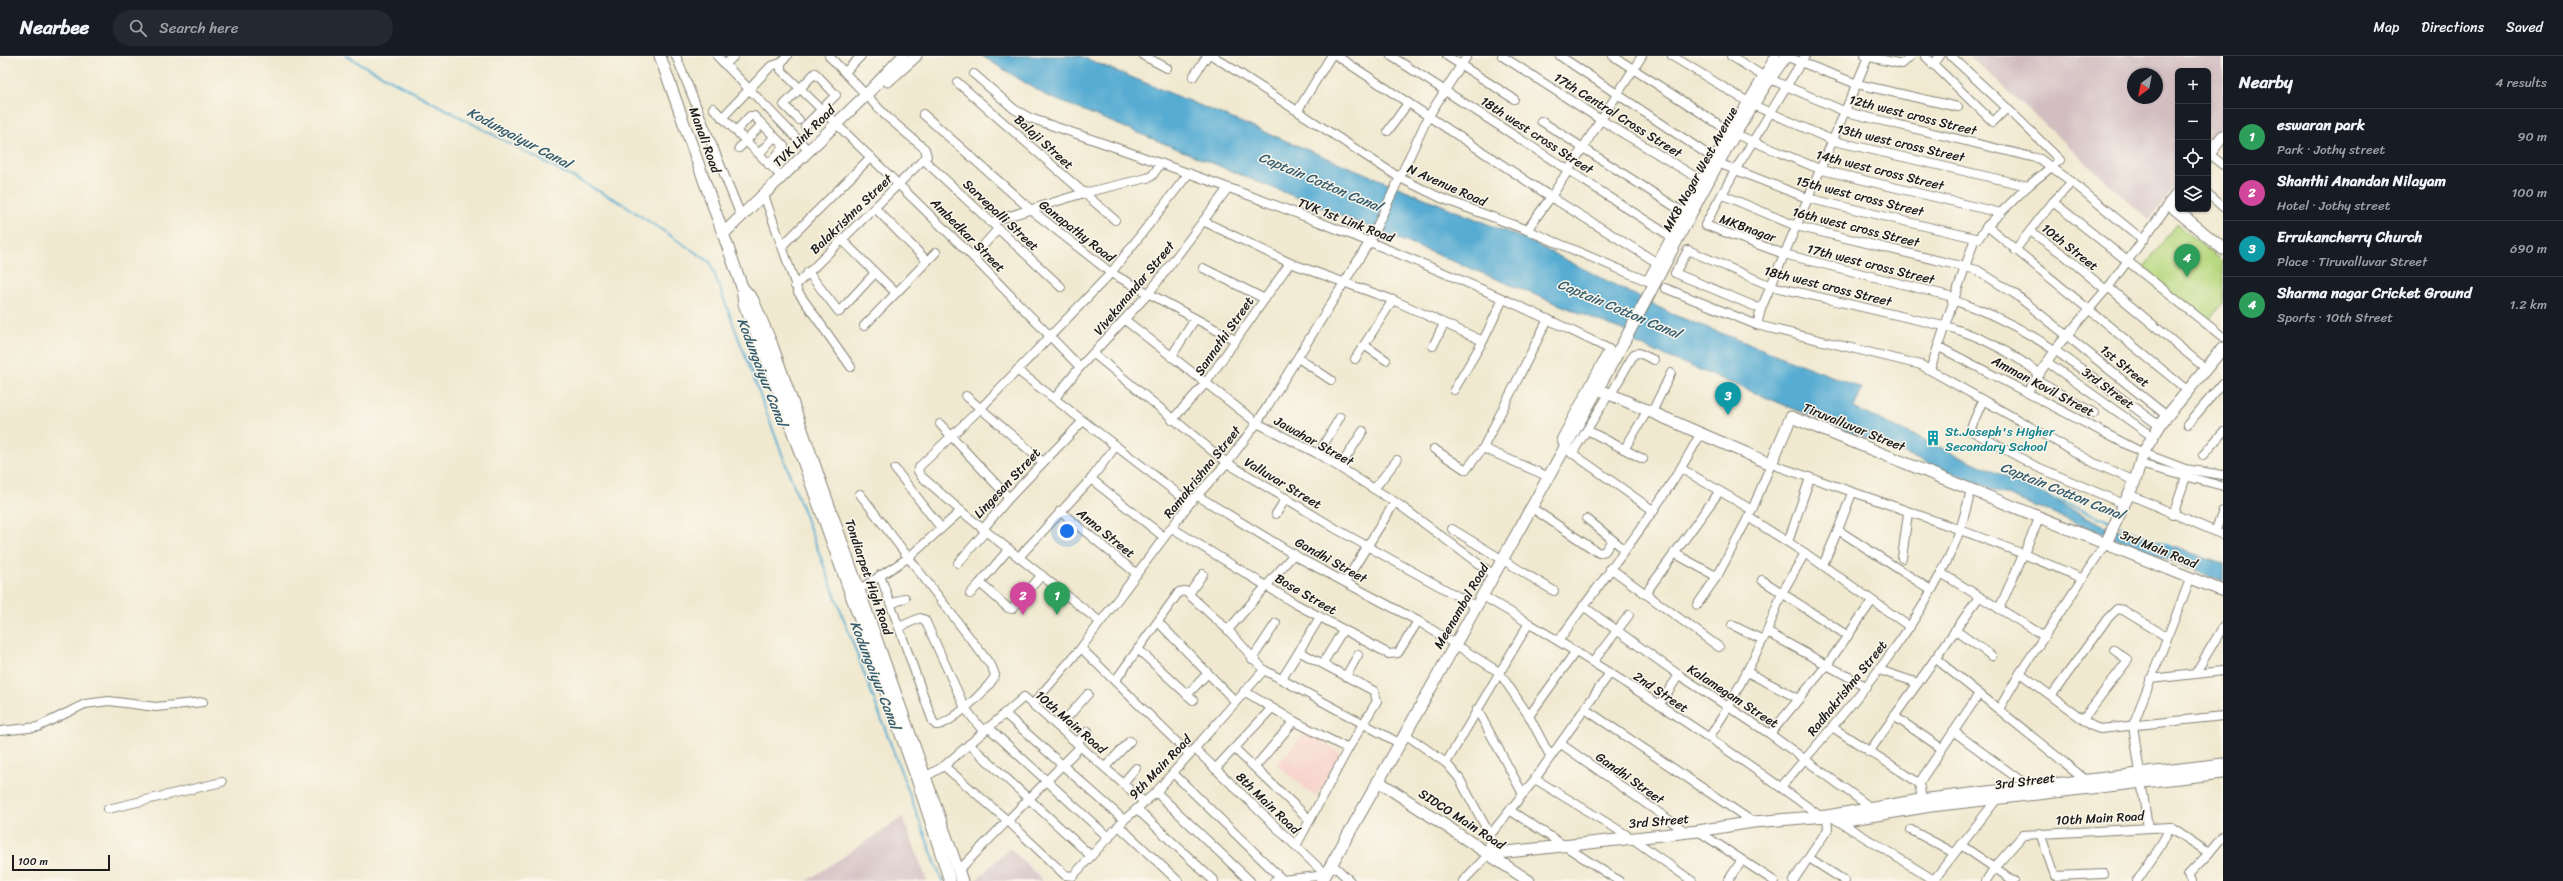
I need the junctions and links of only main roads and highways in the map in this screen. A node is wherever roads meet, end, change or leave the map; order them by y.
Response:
1 (660, 56) edge
2 (903, 56) edge
3 (916, 56) edge
4 (1786, 56) edge
5 (866, 95) junction
6 (2223, 136) edge
7 (2211, 150) edge
8 (2175, 197) edge
9 (2175, 209) edge
10 (2179, 212) edge
11 (722, 234) junction
12 (2221, 244) edge
13 (1622, 344) joint
14 (2223, 348) edge
15 (1598, 389) junction
16 (2108, 540) junction
17 (2223, 591) edge
18 (855, 592) junction
19 (2223, 764) edge
20 (2223, 773) edge
21 (2140, 777) junction
22 (1378, 781) junction
23 (1827, 815) junction
24 (1489, 854) junction
25 (1324, 878) edge
26 (950, 881) edge
27 (962, 881) edge
28 (1529, 881) edge

1 - 11 main road, Manali Road
2 - 5 main road, TVK Link Road
3 - 5 main road
4 - 13 main road, MKB Nagar West Avenue
5 - 11 main road, TVK Link Road
6 - 7 main road
8 - 9 main road
10 - 12 main road
11 - 18 main road, Tondiarpet High Road
13 - 15 main road, Meenambal Road
14 - 16 main road
15 - 16 main road, Tiruvalluvar Street
15 - 22 main road, Meenambal Road
16 - 17 main road, 3rd Main Road
18 - 26 main road, Tondiarpet High Road
18 - 27 main road, Tondiarpet High Road
19 - 21 main road, 3rd Street
20 - 21 main road, 3rd Street
21 - 23 main road, 3rd Street
21 - 23 main road, 3rd Street
22 - 24 main road, SIDCO Main Road
22 - 25 main road, Meenambal Road
23 - 24 main road, 3rd Street
24 - 28 main road, SIDCO Main Road

